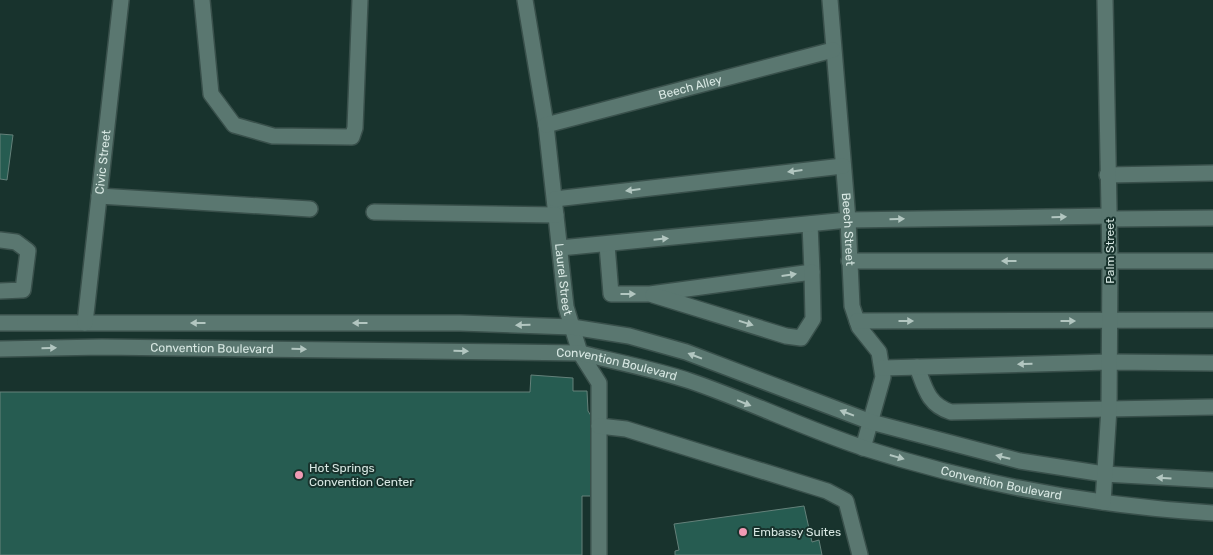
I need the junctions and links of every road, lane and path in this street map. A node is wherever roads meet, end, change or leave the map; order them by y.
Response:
1 (121, 0) edge
2 (202, 0) edge
3 (360, 0) edge
4 (525, 0) edge
5 (830, 0) edge
6 (1105, 0) edge
7 (833, 50) junction
8 (546, 125) junction
9 (843, 166) junction
10 (1213, 173) edge
11 (1107, 175) junction
12 (99, 196) junction
13 (555, 199) junction
14 (310, 210) dead end
15 (374, 212) dead end
16 (556, 215) junction
17 (1110, 218) junction
18 (1213, 218) edge
19 (848, 220) junction
20 (810, 224) junction
21 (0, 240) edge
22 (607, 245) junction
23 (560, 248) junction
24 (1110, 261) junction
25 (1213, 261) edge
26 (849, 262) junction
27 (812, 272) junction
28 (0, 291) edge
29 (650, 294) junction
30 (1110, 320) junction
31 (1213, 320) edge
32 (857, 321) junction
33 (0, 323) edge
34 (85, 323) junction
35 (572, 327) junction
36 (0, 349) edge
37 (580, 353) junction
38 (1109, 362) junction
39 (1213, 363) edge
40 (917, 367) junction
41 (882, 368) junction
42 (1213, 407) edge
43 (1109, 408) junction
44 (871, 422) junction
45 (599, 426) junction
46 (862, 448) junction
47 (1213, 473) edge
48 (1104, 474) junction
49 (1206, 480) edge
50 (1103, 502) junction
51 (1213, 513) edge
52 (599, 555) edge
53 (860, 555) edge

1 - 12 street, Civic Street
2 - 3 street
4 - 8 street, Laurel Street
5 - 7 street, Beech Street
6 - 11 street, Palm Street
7 - 8 street, Beech Alley
7 - 9 street, Beech Street
8 - 13 street, Laurel Street
9 -> 13 street
9 - 19 street, Beech Street
10 - 11 street
11 - 17 street, Palm Street
12 - 14 street
12 - 34 street, Civic Street
13 - 16 street, Laurel Street
15 - 16 street
16 - 23 street, Laurel Street
17 - 18 street
19 -> 17 street
17 - 24 street, Palm Street
19 - 20 street
19 - 26 street, Beech Street
22 -> 20 street
20 - 27 street
21 - 28 street
22 - 23 street
22 -> 29 street
23 - 35 street, Laurel Street
24 - 25 street
24 -> 26 street
24 - 30 street, Palm Street
26 - 32 street, Beech Street
29 -> 27 street
29 -> 27 street
30 - 31 street
32 -> 30 street
30 - 38 street, Palm Street
32 - 41 street, Beech Street
33 - 34 street, Convention Boulevard
35 -> 34 street, Convention Boulevard
35 - 37 street, Laurel Street
44 -> 35 street, Convention Boulevard
36 -> 37 street, Convention Boulevard
37 - 45 street, Laurel Street
37 -> 46 street, Convention Boulevard
38 - 39 street
38 -> 40 street
38 - 43 street, Palm Street
40 - 41 street
40 - 43 street
41 - 44 street, Beech Street
42 - 43 street
43 - 48 street, Palm Street
44 - 46 street, Beech Street
48 -> 44 street, Convention Boulevard
45 - 52 street, Laurel Street
45 - 53 street
46 -> 50 street, Convention Boulevard
47 - 49 street
49 -> 48 street, Convention Boulevard
48 - 50 street, Palm Street
50 - 51 street, Convention Boulevard

